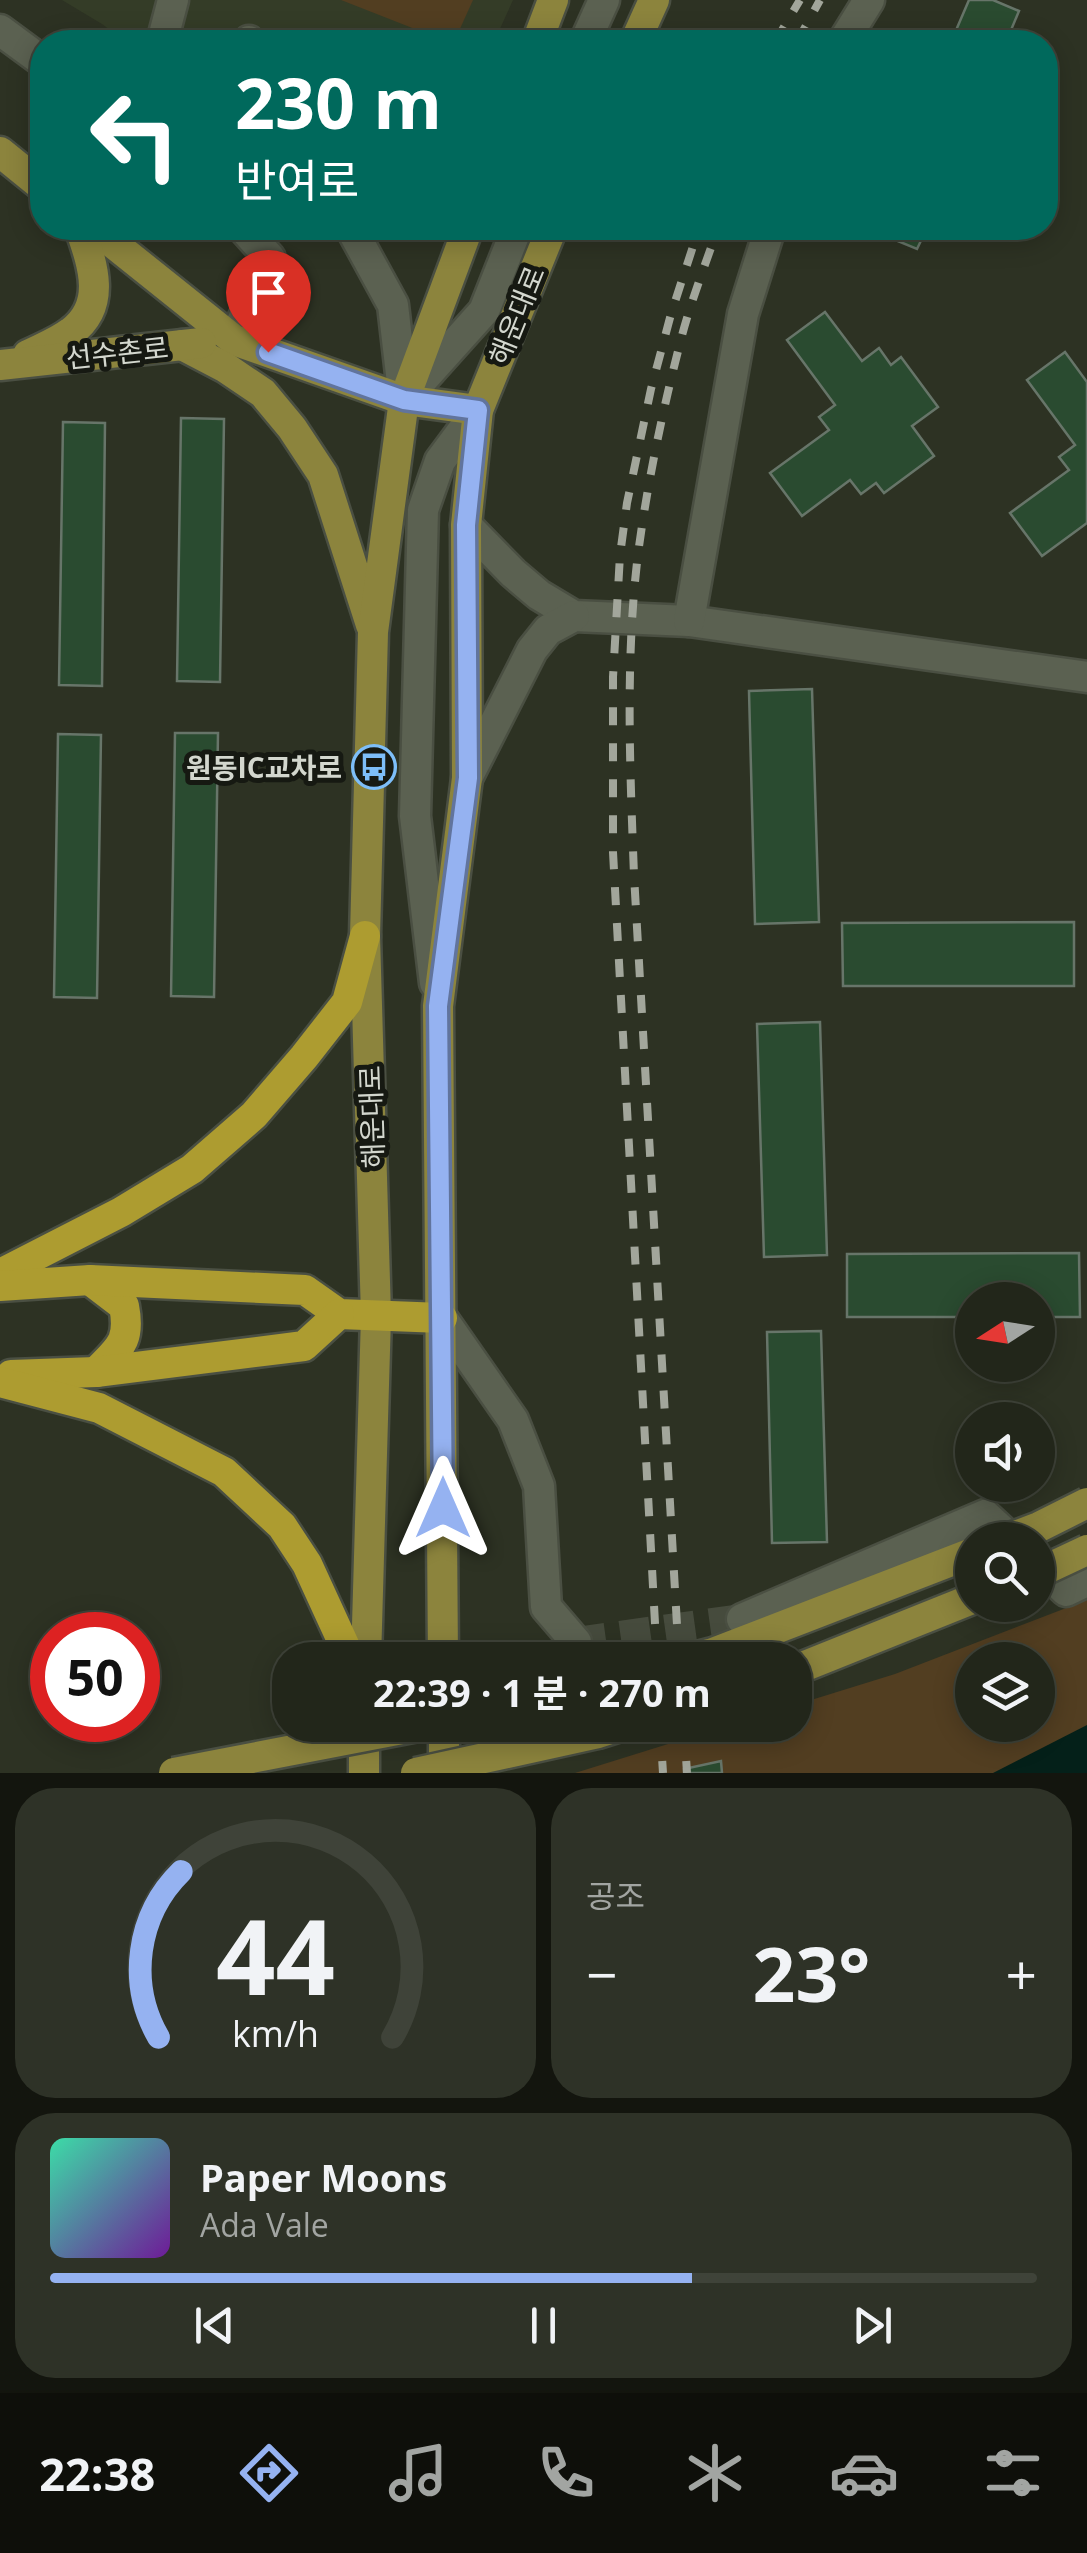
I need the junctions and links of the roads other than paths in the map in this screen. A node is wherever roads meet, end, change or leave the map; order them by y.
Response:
1 (174, 0) edge
2 (553, 0) edge
3 (604, 0) edge
4 (654, 0) edge
5 (869, 0) edge
6 (0, 30) edge
7 (165, 30) edge
8 (542, 30) edge
9 (590, 30) edge
10 (640, 30) edge
11 (851, 30) edge
12 (30, 52) edge
13 (0, 152) edge
14 (30, 176) edge
15 (84, 240) edge
16 (109, 240) edge
17 (254, 240) edge
18 (358, 240) edge
19 (464, 240) edge
20 (512, 240) edge
21 (547, 240) edge
22 (766, 240) edge
23 (234, 340) junction
24 (182, 346) junction
25 (6, 364) edge
26 (404, 400) junction
27 (478, 410) junction
28 (466, 525) junction
29 (574, 616) junction
30 (689, 621) junction
31 (373, 632) junction
32 (1087, 677) edge
33 (468, 778) junction
34 (365, 936) junction
35 (438, 1006) junction
36 (0, 1274) edge
37 (90, 1280) junction
38 (0, 1286) edge
39 (339, 1314) junction
40 (376, 1316) junction
41 (442, 1318) junction
42 (96, 1372) junction
43 (0, 1379) edge
44 (1087, 1503) edge
45 (969, 1522) edge
46 (992, 1522) edge
47 (1049, 1522) edge
48 (955, 1528) edge
49 (1087, 1550) edge
50 (955, 1559) edge
51 (1055, 1565) edge
52 (1055, 1581) edge
53 (1087, 1582) edge
54 (955, 1606) edge
55 (742, 1620) tunnel mouth
56 (343, 1642) edge
57 (367, 1642) edge
58 (443, 1642) edge
59 (576, 1642) dead end
60 (741, 1642) tunnel mouth
61 (812, 1663) edge
62 (335, 1742) edge
63 (364, 1742) edge
64 (444, 1742) edge
65 (557, 1742) edge
66 (174, 1773) edge
67 (364, 1773) edge
68 (416, 1773) edge
69 (444, 1773) edge

1 - 7 street
2 - 8 main road
3 - 9 street
4 - 10 main road
5 - 11 street
6 - 12 street
13 - 14 main road
15 - 25 main road
16 - 23 main road
17 - 23 street
18 - 26 street
19 - 26 main road, 해운대로
20 - 26 street
21 - 27 main road, 해운대로
22 - 30 street
23 - 24 main road, 선수촌로
23 - 26 main road
24 - 25 main road, 선수촌로
24 - 31 main road
26 - 27 main road
26 - 31 main road, 해운대로
27 - 28 main road, 해운대로
27 - 35 street
28 - 29 street
28 - 33 main road, 해운대로
29 - 30 street
29 - 33 street
30 - 32 street
31 - 34 main road, 해운대로
33 - 35 main road, 해운대로
34 - 36 highway
34 - 40 main road, 해운대로
35 - 41 main road, 해운대로
37 - 38 highway
37 - 39 highway
37 - 42 highway
39 - 40 highway
39 - 42 highway
40 - 41 highway
40 - 57 main road, 해운대로
41 - 58 main road, 해운대로
41 - 59 street
42 - 43 highway
43 - 56 highway
44 - 47 main road, bridge
45 - 46 street
48 - 55 street
49 - 51 main road, bridge
50 - 60 main road
52 - 53 street
54 - 61 main road
62 - 66 main road, bridge
63 - 67 main road
64 - 69 main road
65 - 68 main road, bridge

